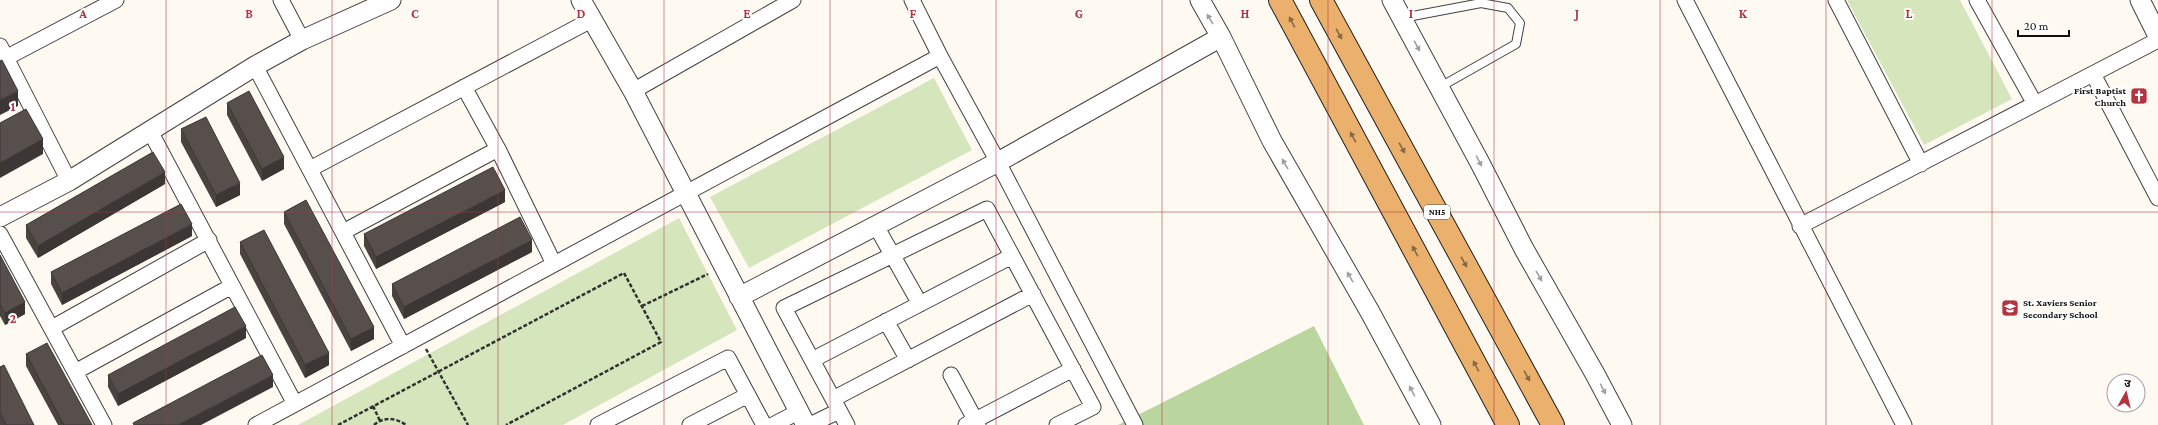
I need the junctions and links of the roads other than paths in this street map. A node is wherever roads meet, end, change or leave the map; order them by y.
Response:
1 (116, 0) edge
2 (281, 0) edge
3 (390, 0) edge
4 (581, 0) edge
5 (794, 0) edge
6 (912, 0) edge
7 (1200, 0) edge
8 (1280, 0) edge
9 (1321, 0) edge
10 (1392, 0) edge
11 (1685, 0) edge
12 (1836, 0) edge
13 (1977, 0) edge
14 (2140, 0) edge
15 (1402, 18) junction
16 (593, 19) junction
17 (2158, 36) edge
18 (1221, 38) junction
19 (302, 40) junction
20 (2158, 40) edge
21 (2, 55) edge
22 (940, 56) junction
23 (255, 66) junction
24 (2093, 74) junction
25 (464, 87) junction
26 (1440, 87) junction
27 (633, 91) junction
28 (2034, 104) junction
29 (150, 132) junction
30 (498, 149) junction
31 (998, 162) junction
32 (1921, 164) junction
33 (310, 169) junction
34 (69, 181) junction
35 (685, 193) junction
36 (2158, 198) edge
37 (0, 217) edge
38 (876, 226) junction
39 (1800, 226) junction
40 (343, 232) junction
41 (0, 234) edge
42 (209, 240) junction
43 (892, 256) junction
44 (1012, 256) junction
45 (554, 264) junction
46 (232, 286) junction
47 (1033, 294) junction
48 (739, 298) junction
49 (920, 304) junction
50 (886, 321) junction
51 (52, 328) junction
52 (403, 346) junction
53 (812, 360) junction
54 (908, 360) junction
55 (1073, 369) junction
56 (75, 372) junction
57 (951, 375) dead end
58 (748, 395) junction
59 (295, 404) junction
60 (836, 405) junction
61 (805, 421) edge
62 (973, 424) edge
63 (104, 425) edge
64 (256, 425) edge
65 (598, 425) edge
66 (690, 425) edge
67 (764, 425) edge
68 (773, 425) edge
69 (847, 425) edge
70 (1057, 425) edge
71 (1135, 425) edge
72 (1431, 425) edge
73 (1508, 425) edge
74 (1554, 425) edge
75 (1622, 425) edge
76 (1904, 425) edge

1 - 21 street
2 - 19 street
3 - 19 street
4 - 16 street
5 - 27 street
6 - 22 street
18 -> 7 street
73 -> 8 highway
9 -> 74 highway, NH5
10 - 15 street
11 - 39 street
12 - 32 street
13 - 28 street
14 - 17 street
15 -> 26 street
15 - 26 lane
16 - 25 street
16 - 27 street
18 - 31 street
72 -> 18 street
19 - 23 street
20 - 24 street
21 - 34 street
22 - 31 street
22 - 35 street
23 - 29 street
23 - 33 street
24 - 28 street
24 - 36 street
25 - 30 street
25 - 33 street
26 -> 75 street
27 - 35 street
28 - 32 street
29 - 34 street
29 - 42 street
30 - 40 street
30 - 45 street
31 - 38 street
31 - 71 street
32 - 39 street
33 - 40 street
34 - 37 street
35 - 45 street
35 - 48 street
38 - 43 street
38 - 48 street
39 - 76 street
40 - 52 street
41 - 51 street
42 - 46 street
42 - 51 street
43 - 44 street
43 - 49 street
43 - 53 street
44 - 47 street
44 - 49 street
45 - 52 street
46 - 56 street
46 - 59 street
47 - 54 street
47 - 55 street
48 - 61 street
49 - 50 street
50 - 53 street
50 - 54 street
51 - 56 street
52 - 59 street
53 - 60 street
54 - 60 street
55 - 62 street
55 - 70 street
56 - 63 street
57 - 62 street
58 - 65 street
58 - 66 street
58 - 67 street
59 - 64 street
60 - 61 street
60 - 69 street
61 - 68 street

